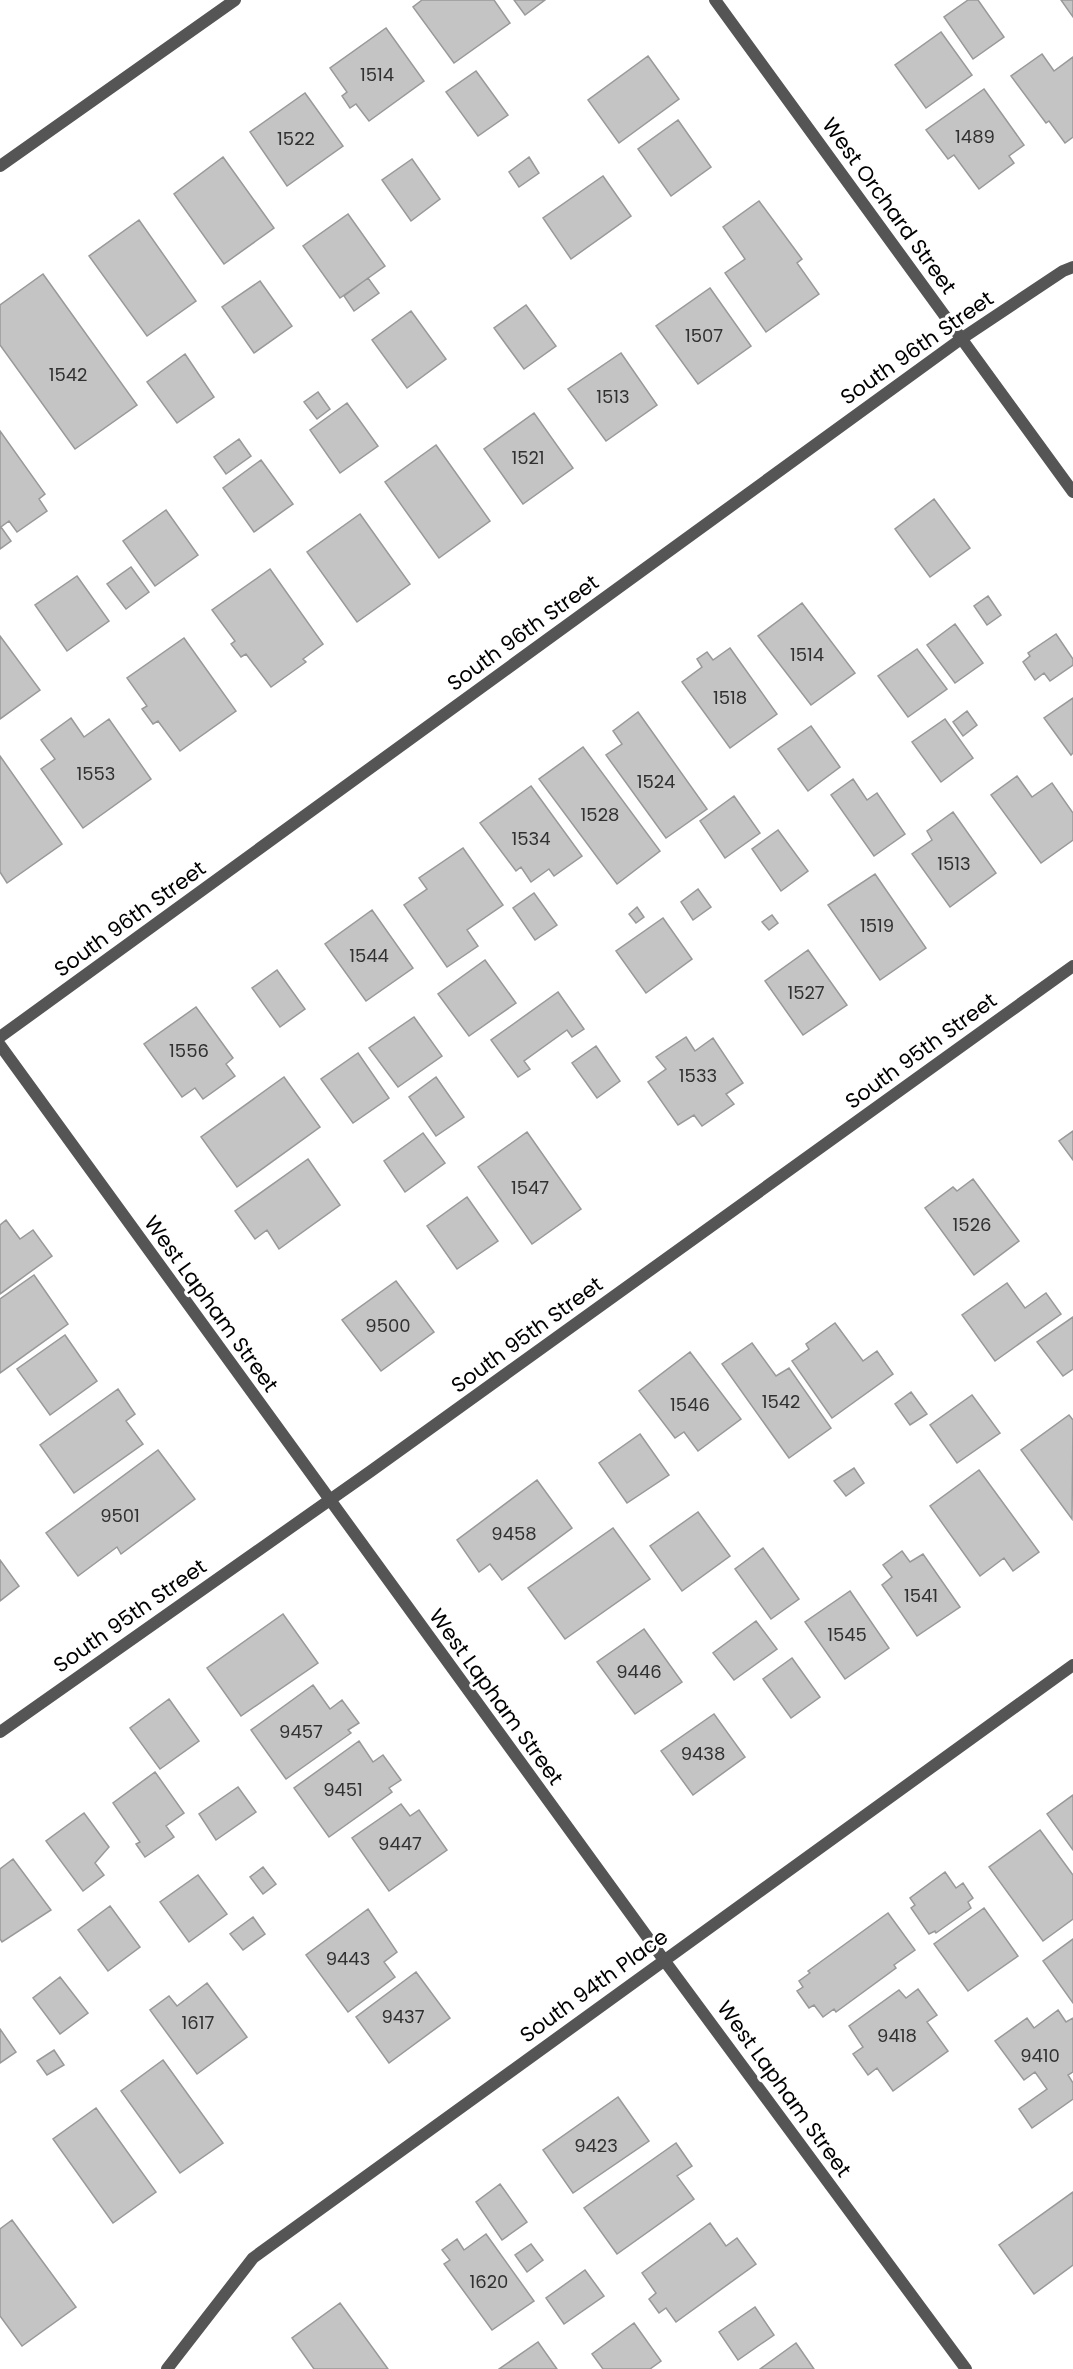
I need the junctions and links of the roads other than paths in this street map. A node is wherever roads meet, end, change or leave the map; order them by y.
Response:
1 (235, 0) edge
2 (715, 0) edge
3 (0, 166) edge
4 (1073, 267) edge
5 (961, 339) junction
6 (1073, 492) edge
7 (1073, 966) edge
8 (0, 1037) edge
9 (0, 1045) edge
10 (329, 1501) junction
11 (1073, 1665) edge
12 (0, 1732) edge
13 (664, 1960) junction
14 (167, 2369) edge
15 (966, 2369) edge

1 - 3 street
2 - 5 street, West Orchard Street
4 - 5 street, South 96th Street
5 - 6 street, West Orchard Street
5 - 8 street, South 96th Street
7 - 10 street, South 95th Street
9 - 10 street, West Lapham Street
10 - 12 street, South 95th Street
10 - 13 street, West Lapham Street
11 - 13 street, South 94th Place
13 - 14 street, South 94th Place
13 - 15 street, West Lapham Street

